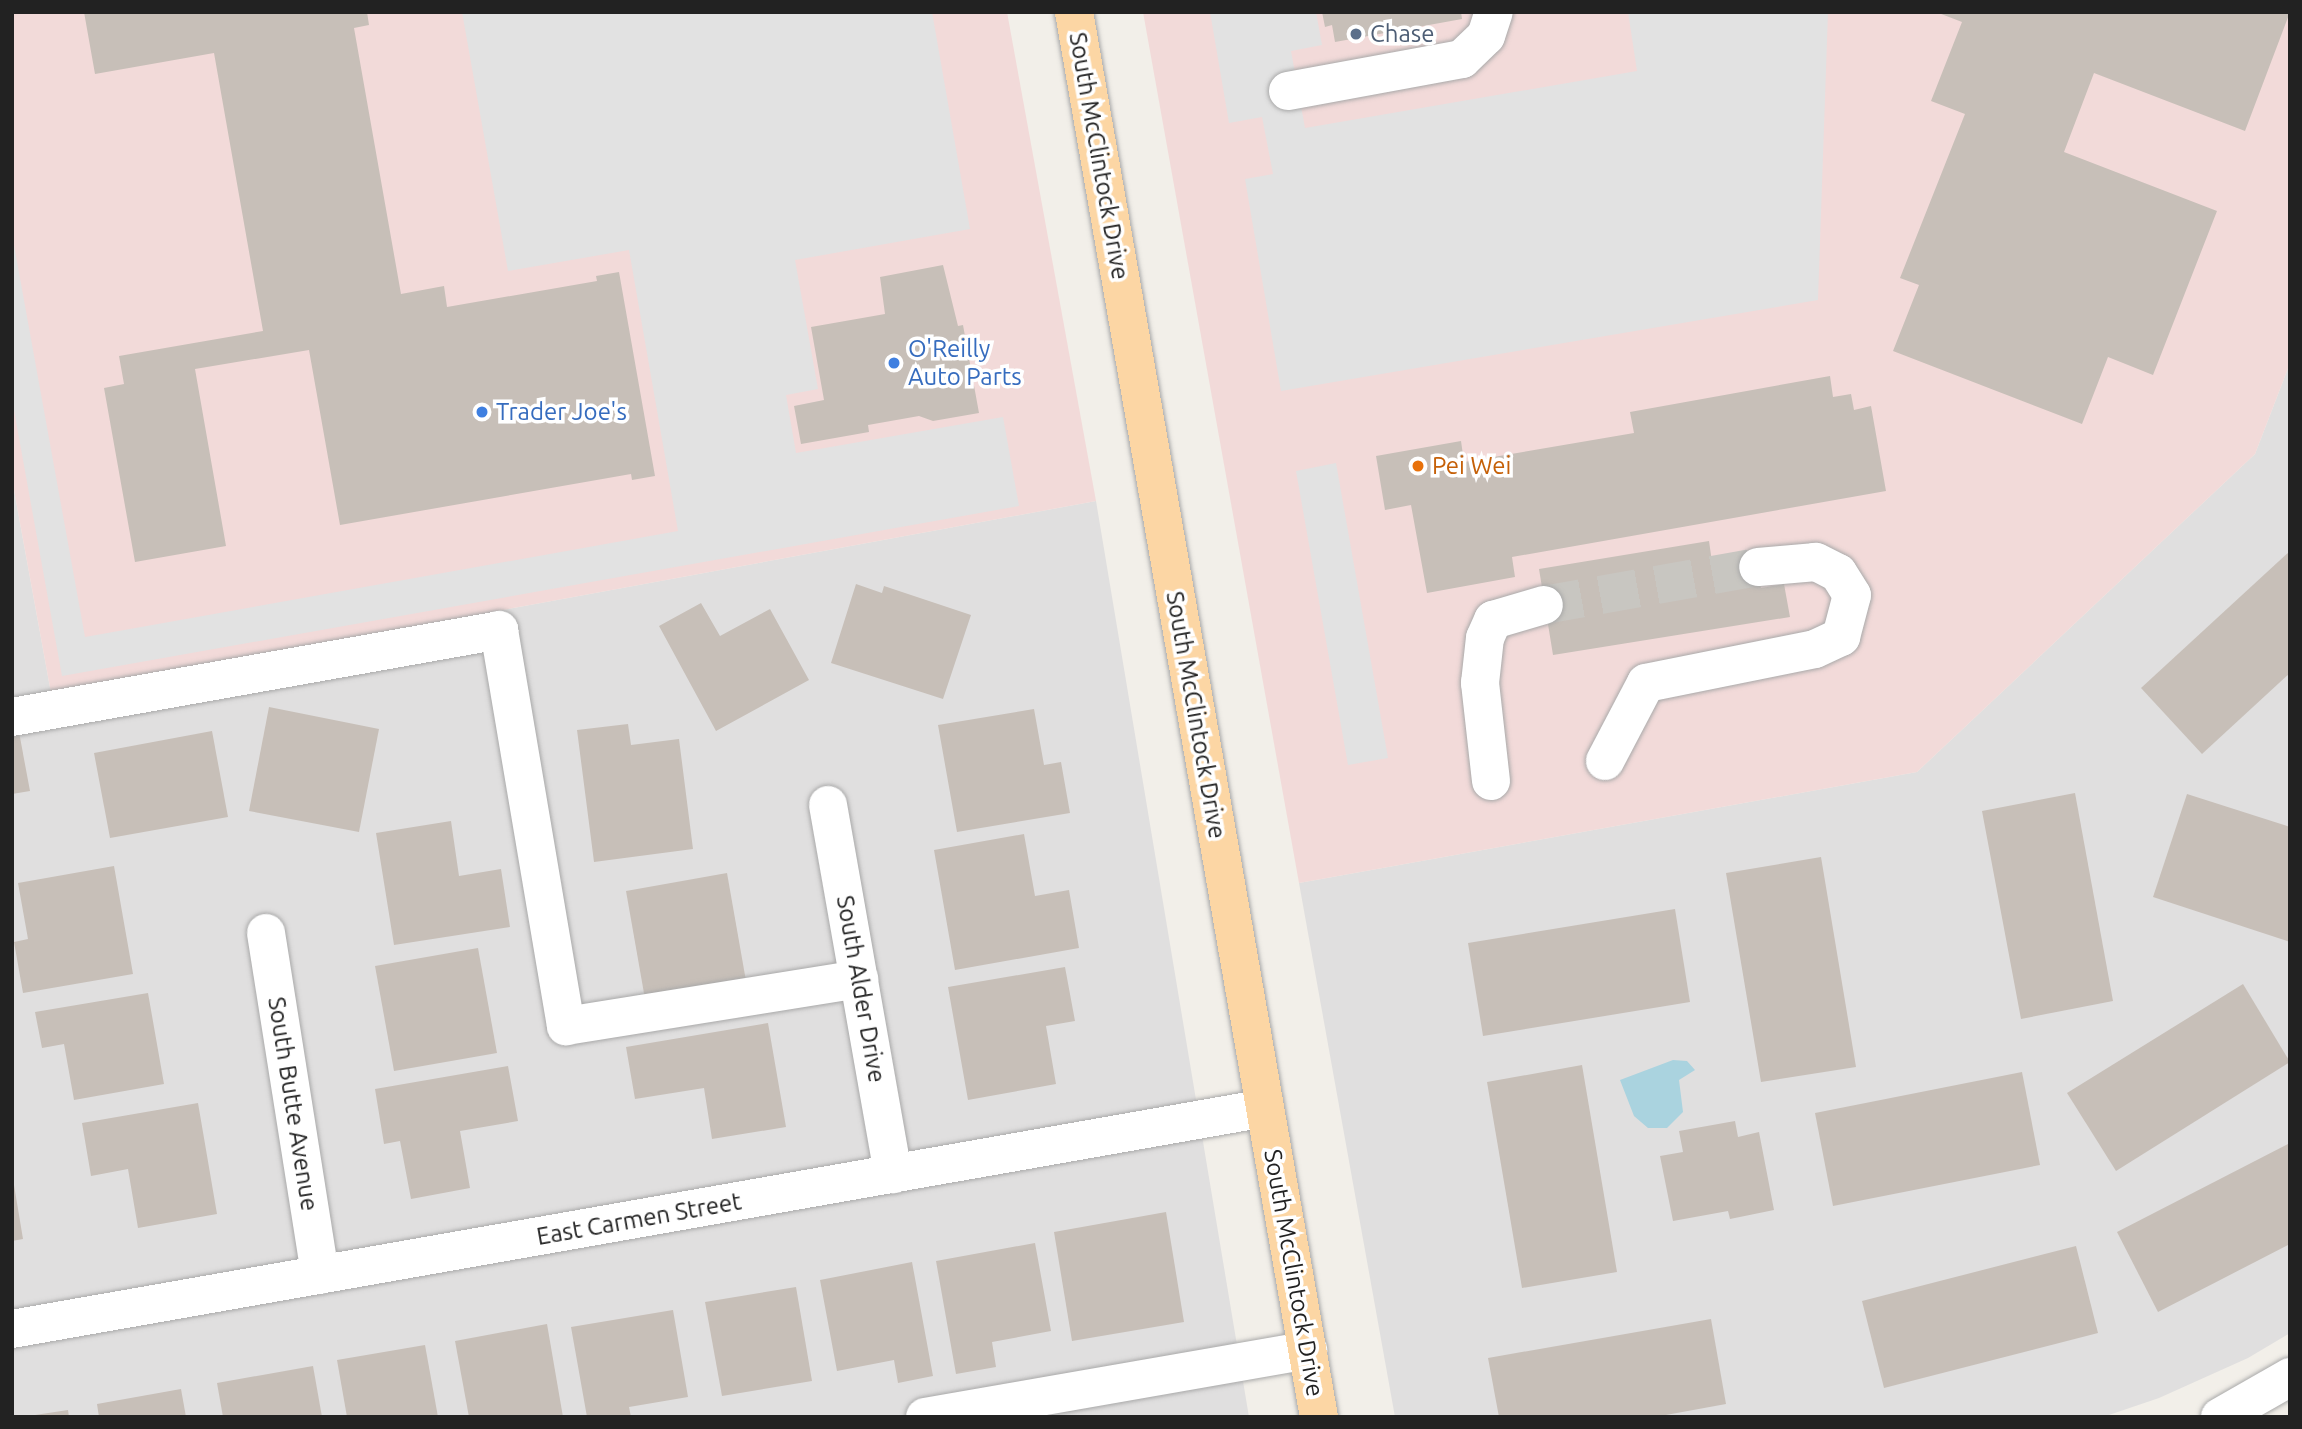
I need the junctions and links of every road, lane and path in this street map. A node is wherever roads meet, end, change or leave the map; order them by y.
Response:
1 (1074, 12) edge
2 (1494, 12) edge
3 (1288, 91) dead end
4 (1758, 567) tunnel mouth
5 (1545, 605) tunnel mouth
6 (12, 717) edge
7 (1605, 761) dead end
8 (1491, 781) dead end
9 (828, 805) dead end
10 (266, 933) dead end
11 (859, 979) junction
12 (1265, 1108) junction
13 (893, 1174) junction
14 (320, 1275) junction
15 (12, 1329) edge
16 (1308, 1350) junction
17 (2290, 1377) edge
18 (925, 1417) edge
19 (1319, 1417) edge
20 (2220, 1417) edge

1 - 12 main road, South McClintock Drive
2 - 3 street
4 - 7 street
5 - 8 street
6 - 11 street
9 - 11 street, South Alder Drive
10 - 14 street, South Butte Avenue
11 - 13 street, South Alder Drive
12 - 13 street, East Carmen Street
12 - 16 main road, South McClintock Drive
13 - 14 street, East Carmen Street
14 - 15 street, East Carmen Street
16 - 18 street
16 - 19 main road, South McClintock Drive
17 - 20 street

